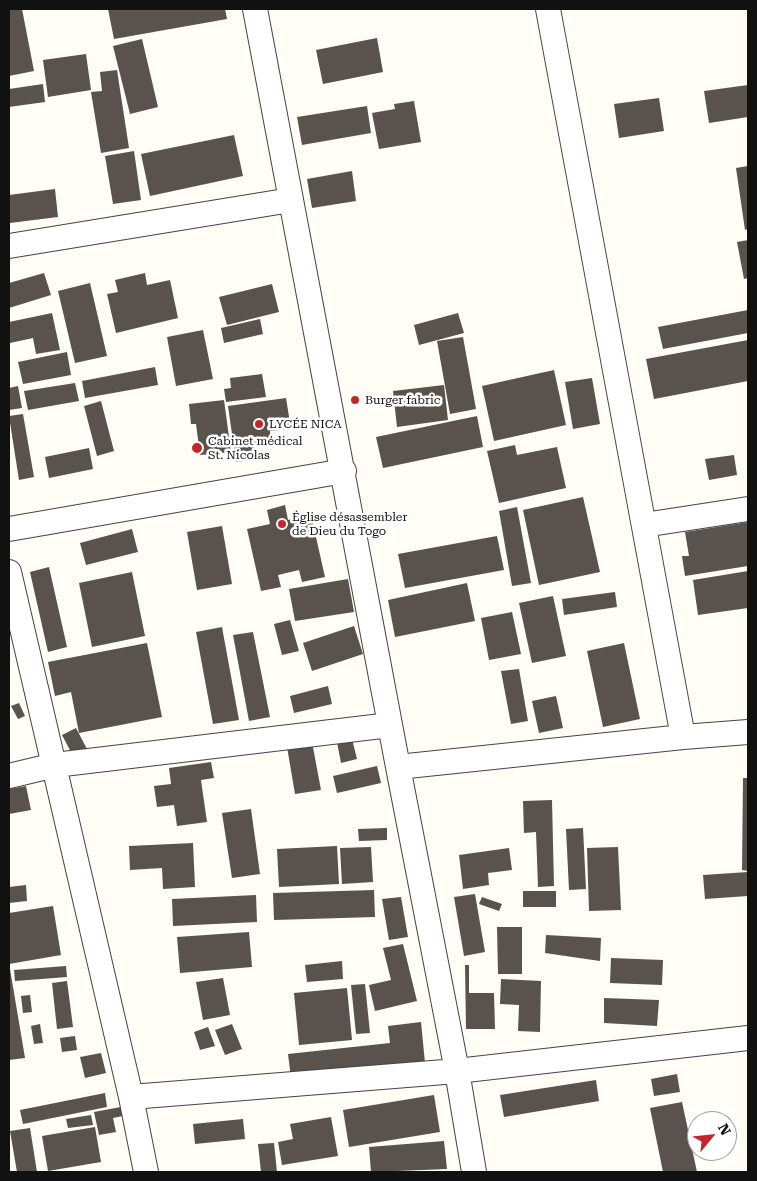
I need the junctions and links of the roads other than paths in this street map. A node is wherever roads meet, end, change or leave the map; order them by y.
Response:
1 (255, 9) edge
2 (548, 9) edge
3 (291, 200) junction
4 (9, 246) edge
5 (344, 471) junction
6 (748, 509) edge
7 (644, 525) junction
8 (9, 529) edge
9 (9, 572) edge
10 (390, 725) junction
11 (748, 732) edge
12 (683, 737) junction
13 (55, 765) junction
14 (398, 767) junction
15 (9, 776) edge
16 (748, 1038) edge
17 (457, 1071) junction
18 (132, 1097) junction
19 (146, 1172) edge
20 (474, 1172) edge

1 - 3 street
2 - 7 street
3 - 4 street
3 - 5 street
5 - 8 street
5 - 10 street
6 - 7 street
7 - 12 street
9 - 13 street
10 - 13 street
10 - 14 street
11 - 12 street
12 - 14 street
13 - 15 street
13 - 18 street
14 - 17 street
16 - 17 street
17 - 18 street
17 - 20 street
18 - 19 street

